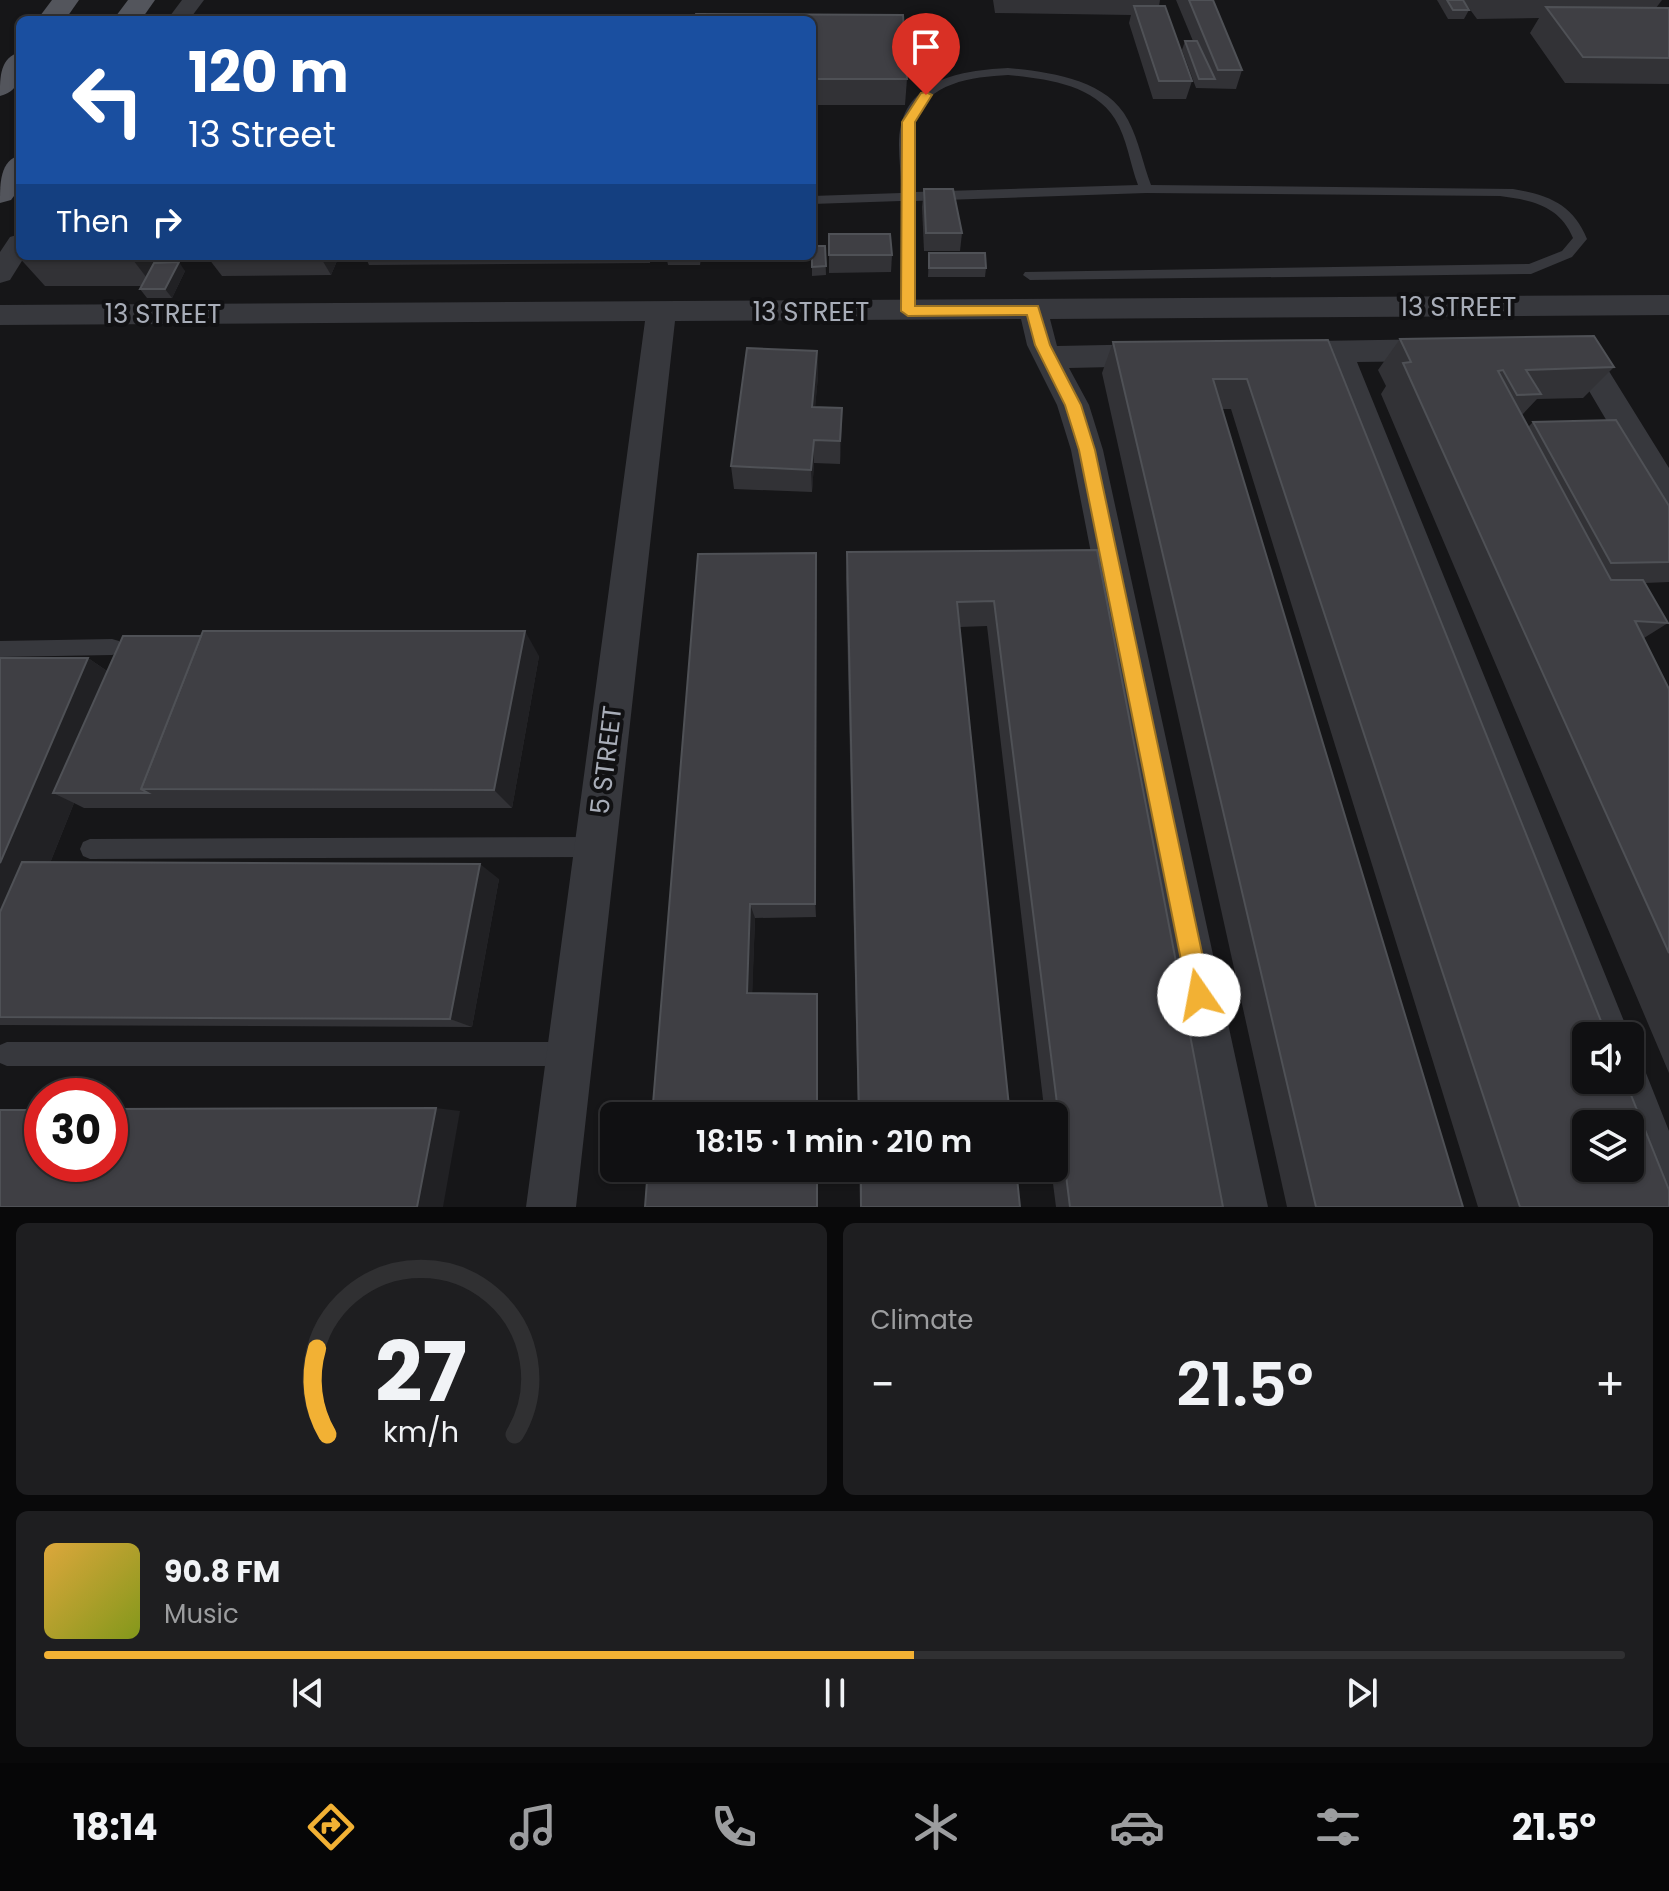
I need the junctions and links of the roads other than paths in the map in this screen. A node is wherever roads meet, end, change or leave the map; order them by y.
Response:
1 (16, 66) edge
2 (0, 87) edge
3 (16, 171) edge
4 (1146, 189) junction
5 (0, 193) edge
6 (908, 196) junction
7 (816, 200) edge
8 (16, 249) edge
9 (0, 273) edge
10 (1032, 293) junction
11 (1669, 305) edge
12 (908, 311) junction
13 (661, 313) junction
14 (0, 315) edge
15 (1471, 350) edge
16 (1531, 350) edge
17 (1337, 351) junction
18 (1291, 352) edge
19 (1185, 354) edge
20 (1048, 357) junction
21 (1669, 497) edge
22 (112, 647) dead end
23 (0, 649) edge
24 (595, 847) junction
25 (90, 849) dead end
26 (1601, 1022) edge
27 (7, 1054) edge
28 (569, 1054) junction
29 (1630, 1094) edge
30 (1669, 1192) edge
31 (551, 1207) edge
32 (1243, 1207) edge

1 - 2 main road
3 - 5 main road
4 - 6 lane
4 - 6 lane
4 - 10 lane
6 - 7 lane
6 - 12 lane
8 - 9 street
10 - 11 street, 13 STREET
10 - 12 street, 13 STREET
10 - 20 street
12 - 13 street, 13 STREET
13 - 14 street, 13 STREET
13 - 24 street, 5 STREET
15 - 17 street
16 - 21 street
17 - 18 street
17 - 26 street
19 - 20 street
20 - 32 street
22 - 23 lane
24 - 25 lane
24 - 28 street, 5 STREET
27 - 28 lane
28 - 31 street, 5 STREET
29 - 30 street

